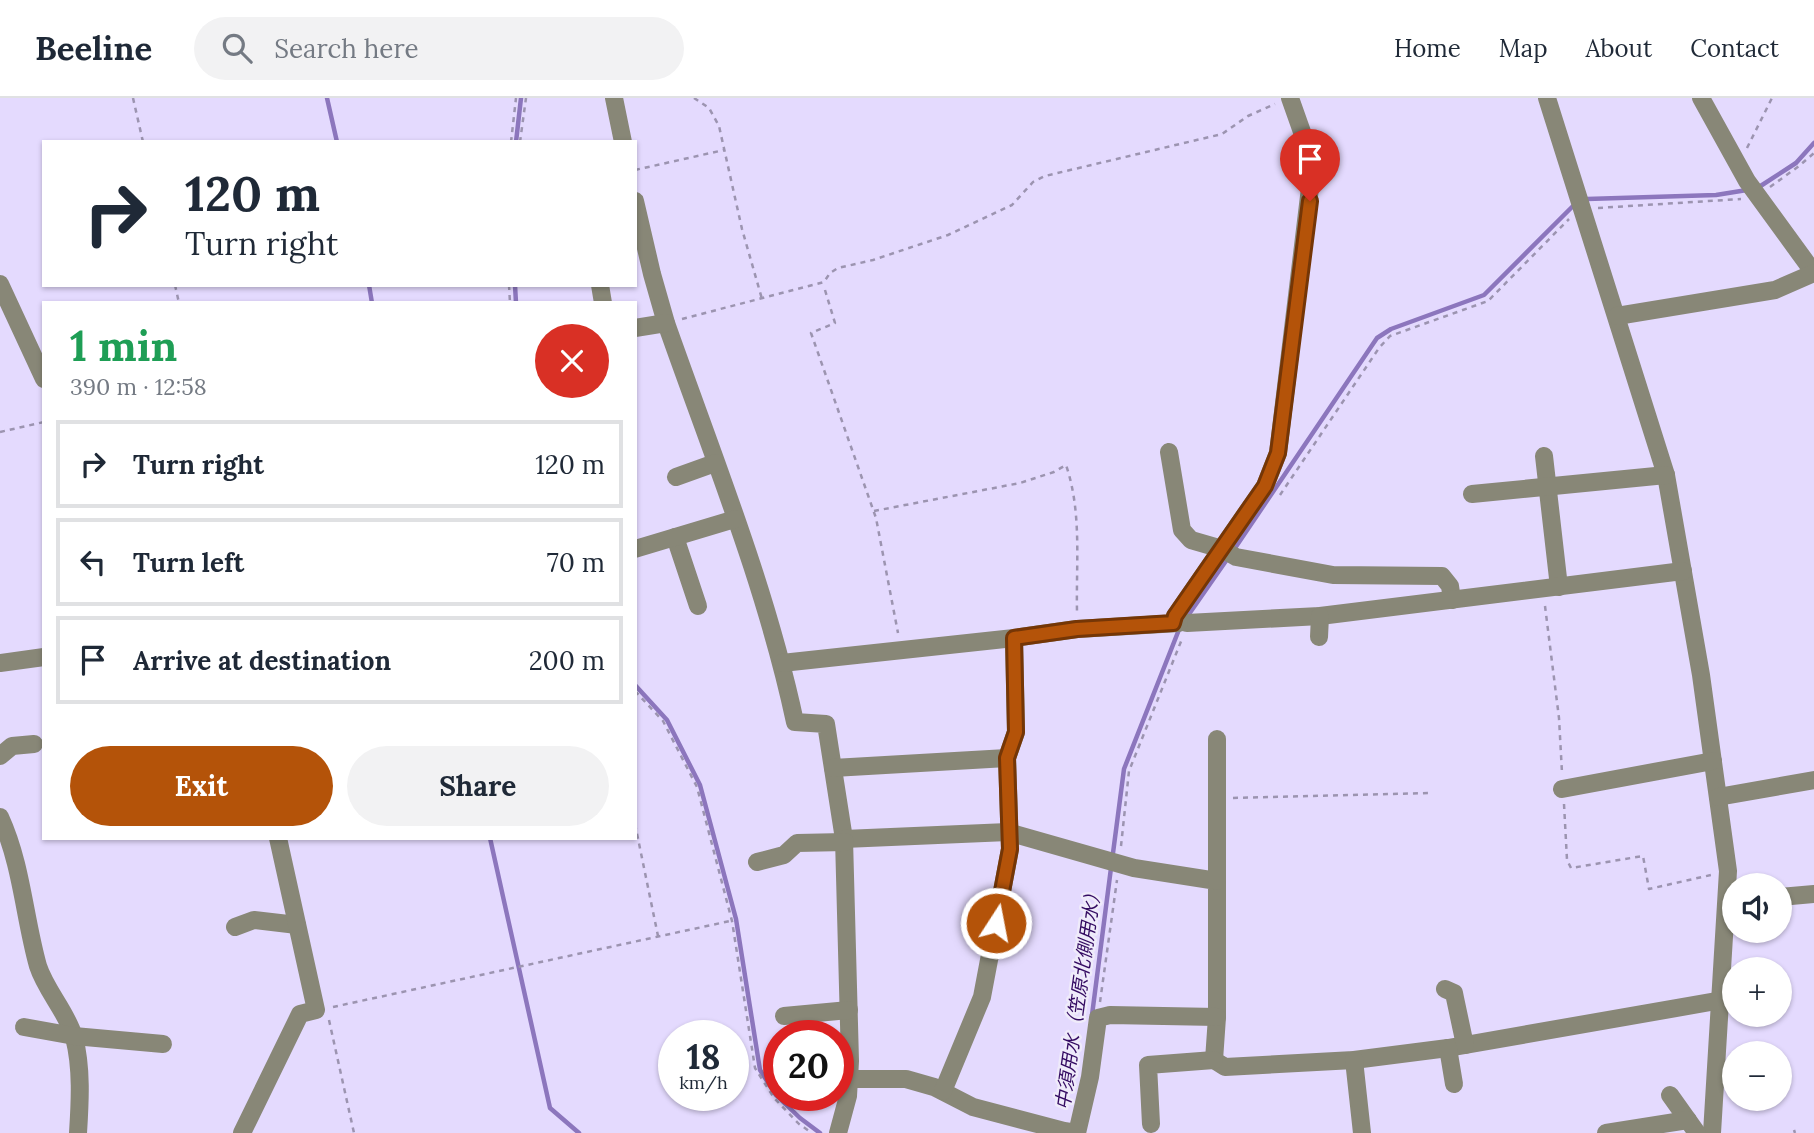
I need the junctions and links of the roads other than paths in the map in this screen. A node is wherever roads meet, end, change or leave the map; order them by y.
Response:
1 (614, 98) edge
2 (1547, 98) edge
3 (1701, 98) edge
4 (1284, 100) edge
5 (622, 140) edge
6 (637, 218) edge
7 (1814, 273) edge
8 (644, 276) edge
9 (0, 284) edge
10 (1617, 316) junction
11 (666, 323) junction
12 (637, 328) edge
13 (42, 375) edge
14 (1169, 452) dead end
15 (1544, 456) dead end
16 (715, 463) junction
17 (1666, 475) junction
18 (676, 477) dead end
19 (1548, 486) junction
20 (1472, 494) dead end
21 (735, 519) junction
22 (675, 537) junction
23 (637, 548) edge
24 (1222, 549) junction
25 (1684, 571) junction
26 (1559, 587) junction
27 (1452, 600) junction
28 (698, 606) dead end
29 (1320, 616) junction
30 (1181, 626) junction
31 (1319, 637) dead end
32 (1014, 638) junction
33 (42, 657) edge
34 (0, 663) edge
35 (782, 663) junction
36 (1217, 739) dead end
37 (33, 744) dead end
38 (0, 756) edge
39 (1007, 758) junction
40 (1713, 761) junction
41 (833, 768) junction
42 (1814, 780) edge
43 (1562, 789) dead end
44 (1718, 797) junction
45 (0, 817) edge
46 (1008, 832) junction
47 (278, 840) edge
48 (844, 840) junction
49 (757, 862) dead end
50 (1728, 873) edge
51 (1217, 881) junction
52 (1814, 894) edge
53 (1792, 896) edge
54 (298, 925) junction
55 (235, 927) dead end
56 (1726, 943) edge
57 (1445, 989) dead end
58 (1721, 1000) junction
59 (849, 1010) junction
60 (784, 1016) dead end
61 (1217, 1017) junction
62 (848, 1020) edge
63 (24, 1027) dead end
64 (74, 1036) junction
65 (163, 1044) dead end
66 (1456, 1046) junction
67 (1354, 1059) junction
68 (1214, 1060) junction
69 (854, 1078) edge
70 (1454, 1084) dead end
71 (943, 1091) junction
72 (1670, 1095) dead end
73 (845, 1111) edge
74 (1151, 1124) dead end
75 (1692, 1126) edge
76 (78, 1133) edge
77 (242, 1133) edge
78 (838, 1133) edge
79 (1362, 1133) edge
80 (1606, 1133) edge
81 (1712, 1133) edge

1 - 5 street
2 - 10 street
3 - 7 street
4 - 24 street
6 - 8 street
7 - 10 street
8 - 11 street
9 - 13 street
10 - 17 street
11 - 12 street
11 - 16 street
14 - 24 street
15 - 19 street
16 - 18 street
16 - 21 street
17 - 19 street
17 - 25 street
19 - 20 street
19 - 26 street
21 - 22 street
21 - 35 street
22 - 23 street
22 - 28 street
24 - 27 street
24 - 30 street
25 - 26 street
25 - 40 street
26 - 27 street
27 - 29 street
29 - 30 street
29 - 31 street
30 - 32 street
32 - 35 street
32 - 39 street
33 - 34 street
35 - 41 street
36 - 51 street
37 - 38 street
39 - 41 street
39 - 46 street
40 - 43 street
40 - 44 street
41 - 48 street
42 - 44 street
44 - 50 street
45 - 64 street
46 - 48 street
46 - 51 street
46 - 71 street
47 - 54 street
48 - 49 street
48 - 59 street
51 - 61 street
52 - 53 street
54 - 55 street
54 - 77 street
56 - 58 street
57 - 66 street
58 - 66 street
58 - 81 street
59 - 60 street
59 - 62 street
61 - 68 street
61 - 71 street
63 - 64 street
64 - 65 street
64 - 76 street
66 - 67 street
66 - 70 street
67 - 68 street
67 - 79 street
68 - 74 street
69 - 71 street
72 - 75 street
73 - 78 street
75 - 80 street

